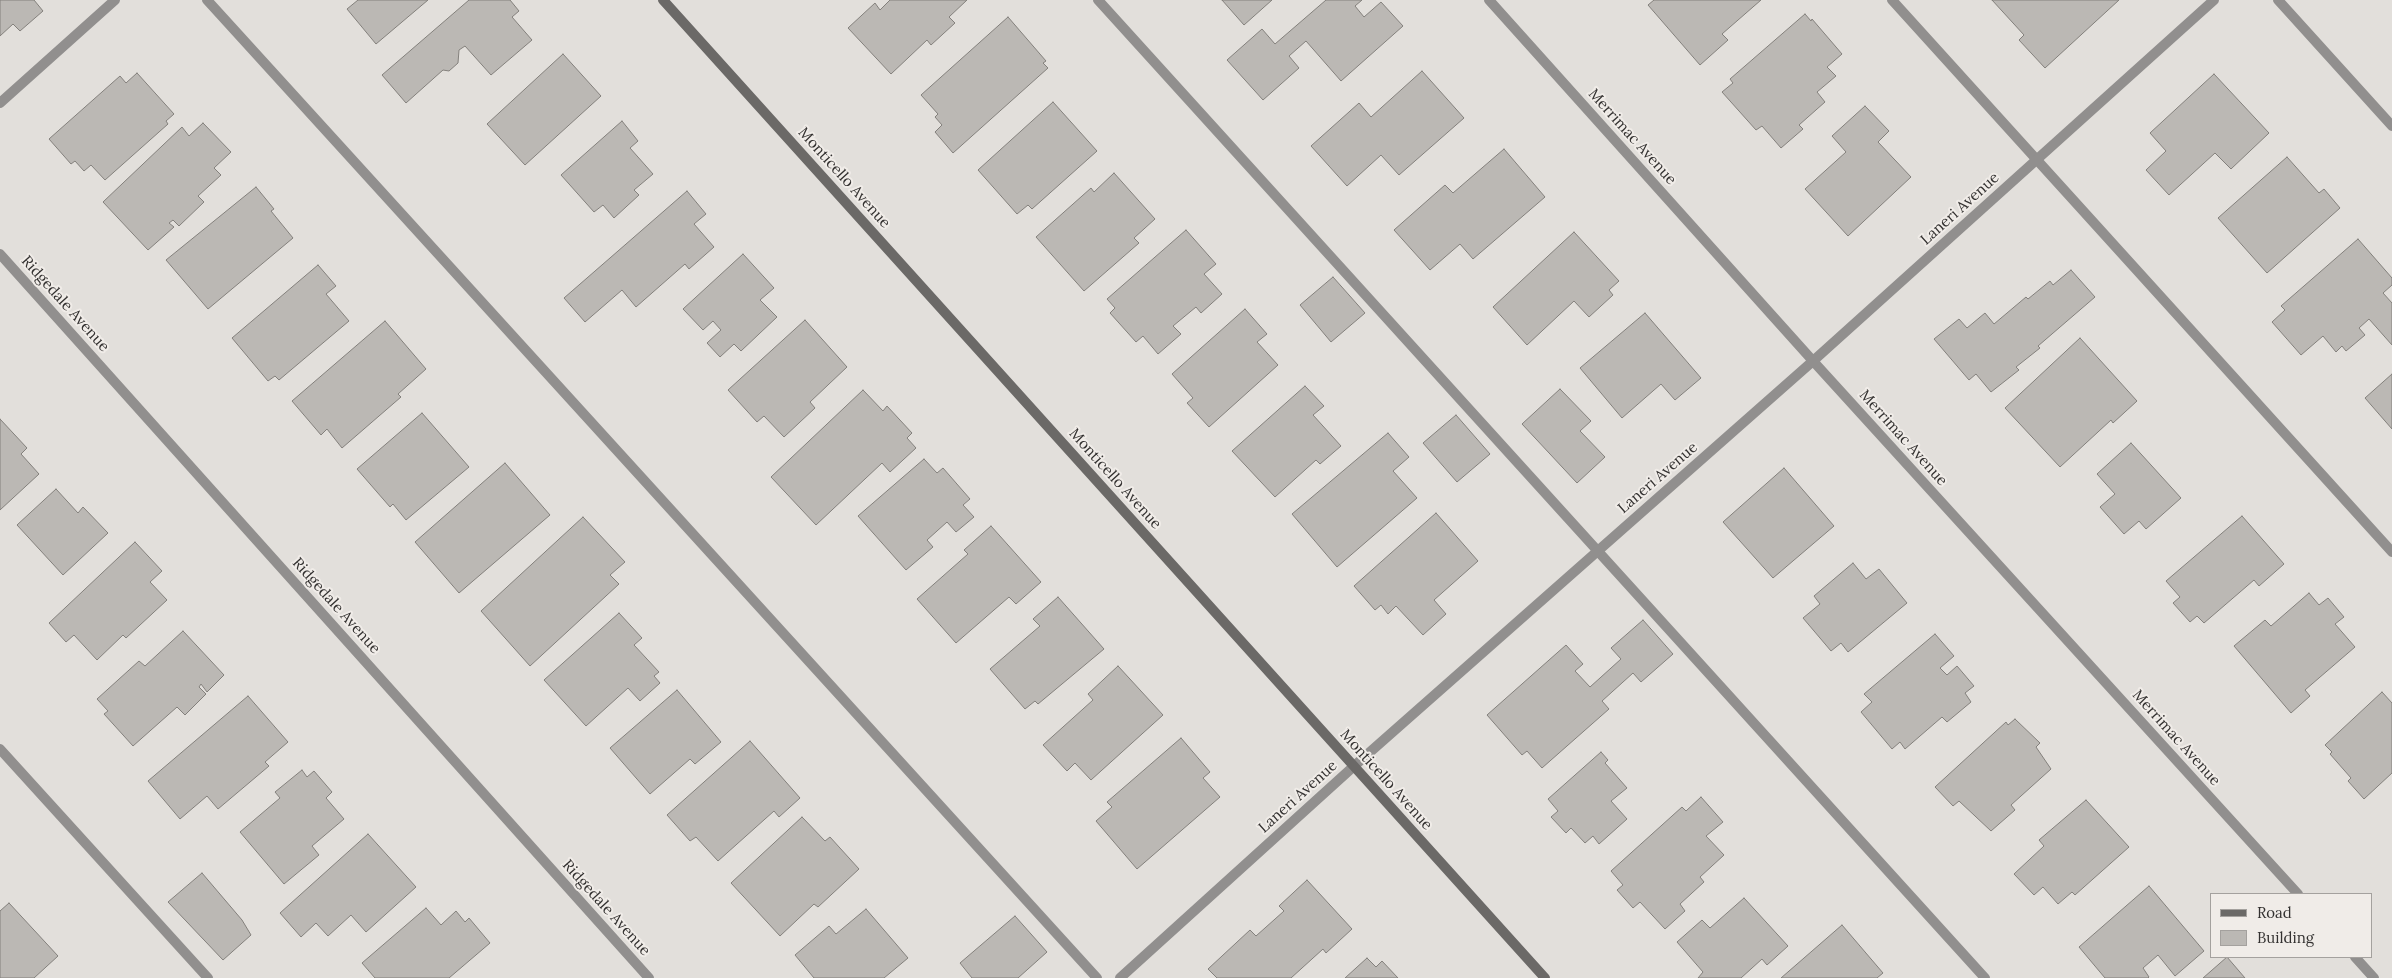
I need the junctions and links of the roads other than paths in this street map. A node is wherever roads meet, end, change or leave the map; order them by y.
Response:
1 (115, 0) edge
2 (207, 0) edge
3 (663, 0) edge
4 (1098, 0) edge
5 (1489, 0) edge
6 (1892, 0) edge
7 (2214, 0) edge
8 (2278, 0) edge
9 (0, 103) edge
10 (2392, 126) edge
11 (2037, 160) junction
12 (0, 254) edge
13 (1813, 362) junction
14 (1598, 552) junction
15 (2392, 552) edge
16 (0, 749) edge
17 (1353, 767) junction
18 (2297, 893) edge
19 (2356, 958) edge
20 (208, 978) edge
21 (649, 978) edge
22 (1097, 978) edge
23 (1120, 978) edge
24 (1545, 978) edge
25 (1985, 978) edge
26 (2374, 978) edge

1 - 9 street
2 - 22 street
3 - 17 street, Monticello Avenue
4 - 14 street
5 - 13 street, Merrimac Avenue
6 - 11 street
7 - 11 street, Laneri Avenue
8 - 10 street
11 - 13 street, Laneri Avenue
11 - 15 street
12 - 21 street, Ridgedale Avenue
13 - 14 street, Laneri Avenue
13 - 18 street, Merrimac Avenue
14 - 17 street, Laneri Avenue
14 - 25 street
16 - 20 street
17 - 23 street, Laneri Avenue
17 - 24 street, Monticello Avenue
19 - 26 street

